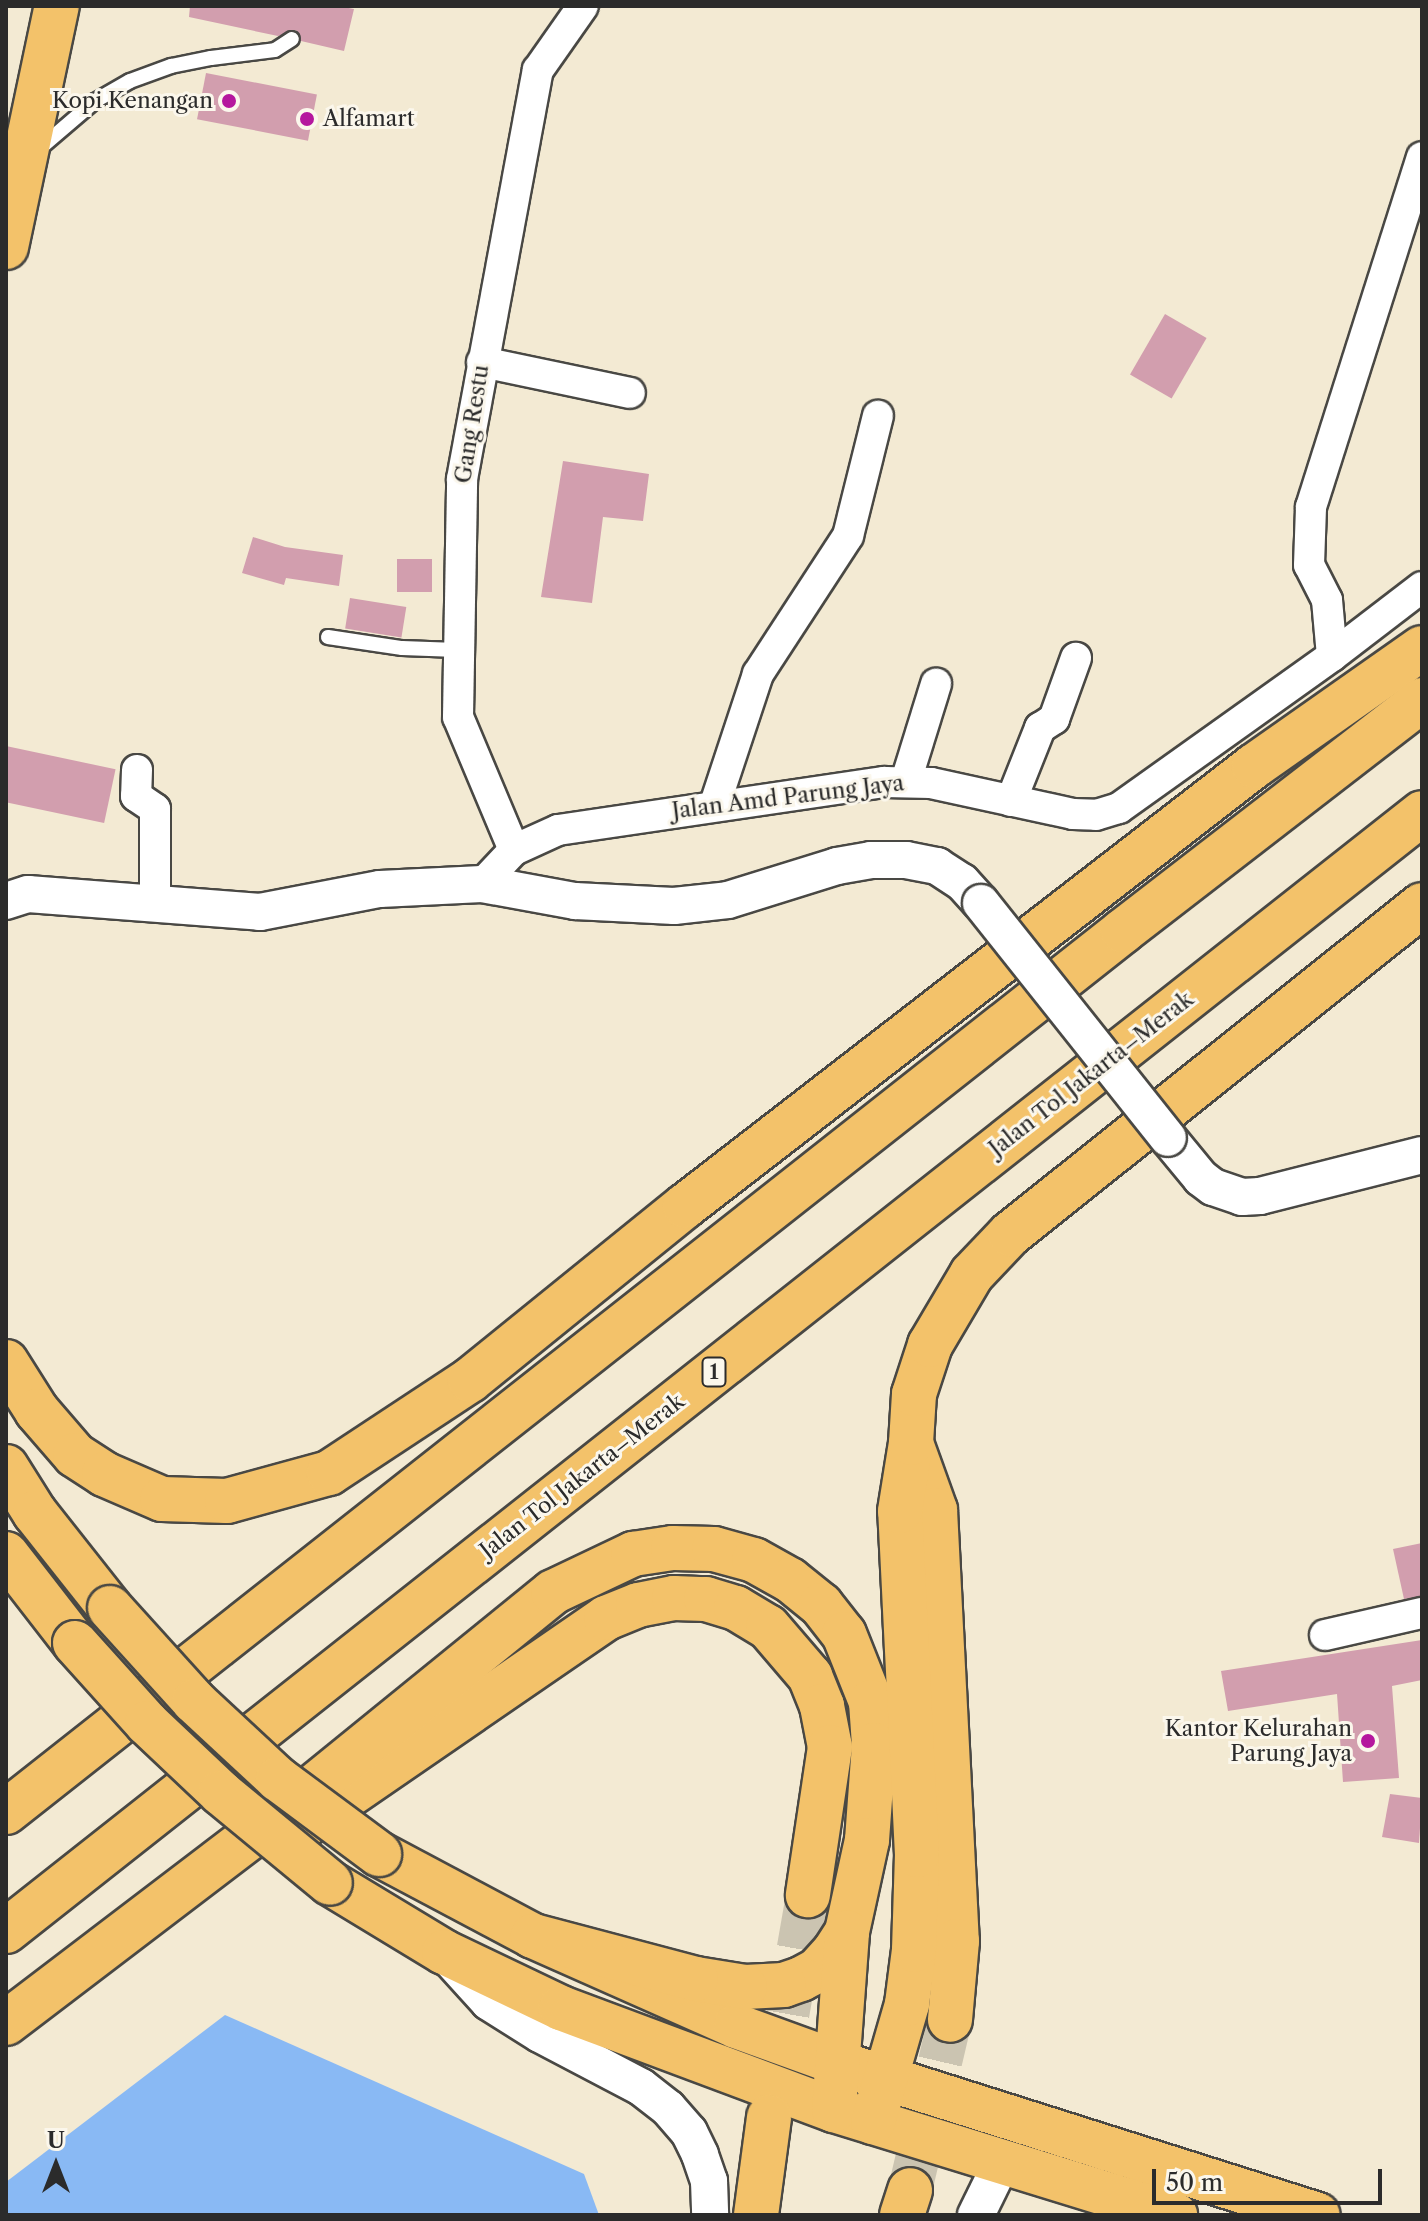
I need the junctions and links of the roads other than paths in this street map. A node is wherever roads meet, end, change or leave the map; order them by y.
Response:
1 (57, 6) edge
2 (583, 6) edge
3 (292, 39) dead end
4 (1422, 157) edge
5 (25, 161) junction
6 (6, 247) edge
7 (482, 362) junction
8 (630, 393) dead end
9 (878, 416) dead end
10 (1422, 587) edge
11 (328, 637) dead end
12 (1422, 648) edge
13 (457, 650) junction
14 (1332, 656) junction
15 (1076, 658) dead end
16 (936, 684) dead end
17 (1422, 700) edge
18 (137, 770) dead end
19 (906, 781) junction
20 (1011, 801) junction
21 (715, 804) junction
22 (1422, 813) edge
23 (514, 850) junction
24 (482, 884) junction
25 (6, 901) edge
26 (1422, 905) edge
27 (155, 906) junction
28 (1123, 931) junction
29 (1422, 1155) edge
30 (685, 1206) junction
31 (6, 1362) edge
32 (911, 1443) junction
33 (6, 1467) edge
34 (6, 1554) edge
35 (1422, 1613) edge
36 (1325, 1635) dead end
37 (6, 1812) edge
38 (808, 1895) tunnel mouth
39 (6, 1931) edge
40 (847, 1932) junction
41 (533, 1936) junction
42 (444, 1952) junction
43 (950, 2020) tunnel mouth
44 (8, 2022) edge
45 (838, 2063) junction
46 (888, 2078) junction
47 (854, 2116) junction
48 (769, 2117) tunnel mouth
49 (1002, 2162) junction
50 (710, 2215) edge
51 (756, 2215) edge
52 (976, 2215) edge
53 (1175, 2215) edge
54 (1318, 2215) edge

1 - 5 main road
2 - 7 street, Gang Restu
3 - 5 lane
4 - 14 street
5 - 6 main road
7 - 8 street
7 - 13 street, Gang Restu
9 - 21 street
10 - 14 street, Jalan Amd Parung Jaya
11 - 13 lane
12 - 30 main road
13 - 23 street, Gang Restu
14 - 20 street, Jalan Amd Parung Jaya
15 - 20 street
16 - 19 street
17 - 28 main road
18 - 27 street
19 - 20 street, Jalan Amd Parung Jaya
19 - 21 street, Jalan Amd Parung Jaya
21 - 23 street, Jalan Amd Parung Jaya
22 - 39 main road, Jalan Tol Jakarta–Merak / 1
23 - 24 street, Jalan Amd Parung Jaya
24 - 27 street
24 - 29 street, bridge
25 - 27 street
26 - 32 main road
28 - 30 main road
28 - 37 main road
30 - 31 main road
32 - 43 main road
32 - 46 main road
33 - 41 main road, bridge
34 - 42 main road, bridge
35 - 36 street
38 - 44 main road
40 - 41 main road
40 - 44 main road
40 - 45 main road
41 - 45 main road
42 - 47 main road
42 - 50 street
45 - 46 main road
45 - 47 main road
46 - 47 main road
46 - 54 main road
47 - 49 main road
48 - 51 main road
49 - 52 street
49 - 53 main road

